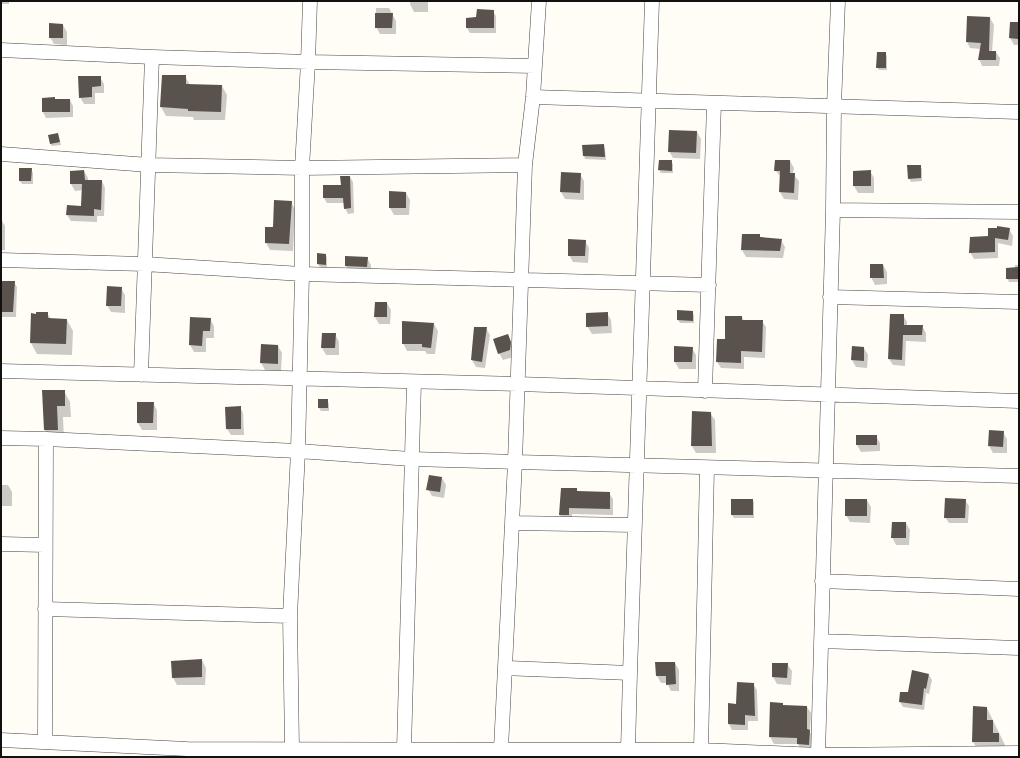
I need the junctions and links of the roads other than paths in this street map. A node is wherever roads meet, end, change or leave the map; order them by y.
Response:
1 (310, 1) edge
2 (539, 1) edge
3 (652, 1) edge
4 (838, 1) edge
5 (1, 50) edge
6 (152, 57) junction
7 (308, 62) junction
8 (535, 66) junction
9 (533, 97) junction
10 (650, 100) junction
11 (714, 103) junction
12 (834, 106) junction
13 (1019, 112) edge
14 (1, 154) edge
15 (149, 165) junction
16 (525, 165) junction
17 (302, 168) junction
18 (833, 210) junction
19 (1019, 212) edge
20 (1, 260) edge
21 (144, 264) junction
22 (302, 274) junction
23 (522, 281) junction
24 (644, 283) junction
25 (709, 285) junction
26 (830, 297) junction
27 (1019, 302) edge
28 (1, 371) edge
29 (141, 375) junction
30 (299, 379) junction
31 (414, 382) junction
32 (518, 384) junction
33 (640, 389) junction
34 (705, 391) junction
35 (827, 395) junction
36 (1019, 401) edge
37 (1, 438) edge
38 (46, 439) junction
39 (298, 451) junction
40 (411, 459) junction
41 (515, 462) junction
42 (637, 465) junction
43 (707, 468) junction
44 (825, 471) junction
45 (1019, 476) edge
46 (512, 523) junction
47 (636, 525) junction
48 (1, 544) edge
49 (45, 545) junction
50 (822, 581) junction
51 (1019, 588) edge
52 (45, 609) junction
53 (290, 616) junction
54 (821, 641) junction
55 (1019, 648) edge
56 (505, 668) junction
57 (630, 674) junction
58 (1, 740) edge
59 (44, 742) junction
60 (292, 749) junction
61 (404, 749) junction
62 (501, 749) junction
63 (628, 750) junction
64 (701, 750) junction
65 (186, 753) edge
66 (573, 753) edge
67 (1019, 753) edge
68 (818, 755) junction

1 - 7 street
2 - 8 street
3 - 10 street
4 - 12 street
5 - 6 street
6 - 7 street
6 - 15 street
7 - 8 street
7 - 17 street
8 - 9 street
9 - 10 street
9 - 16 street
10 - 11 street
10 - 24 street
11 - 12 street
11 - 25 street
12 - 13 street
12 - 18 street
14 - 15 street
15 - 17 street
15 - 21 street
16 - 17 street
16 - 23 street
17 - 22 street
18 - 19 street
18 - 26 street
20 - 21 street
21 - 22 street
21 - 29 street
22 - 23 street
22 - 30 street
23 - 24 street
23 - 32 street
24 - 25 street
24 - 33 street
25 - 34 street
26 - 27 street
26 - 35 street
28 - 29 street
29 - 30 street
30 - 31 street
30 - 39 street
31 - 32 street
31 - 40 street
32 - 33 street
32 - 41 street
33 - 34 street
33 - 42 street
34 - 35 street
35 - 36 street
35 - 44 street
37 - 38 street
38 - 39 street
38 - 49 street
39 - 40 street
39 - 53 street
40 - 41 street
40 - 61 street
41 - 42 street
41 - 46 street
42 - 43 street
42 - 47 street
43 - 44 street
43 - 64 street
44 - 45 street
44 - 50 street
46 - 47 street
46 - 56 street
47 - 57 street
48 - 49 street
49 - 52 street
50 - 51 street
50 - 54 street
52 - 53 street
52 - 59 street
53 - 60 street
54 - 55 street
54 - 68 street
56 - 57 street
56 - 62 street
57 - 63 street
58 - 59 street
59 - 65 street
60 - 61 street
60 - 65 street
61 - 62 street
62 - 66 street
63 - 64 street
63 - 66 street
64 - 68 street
67 - 68 street

